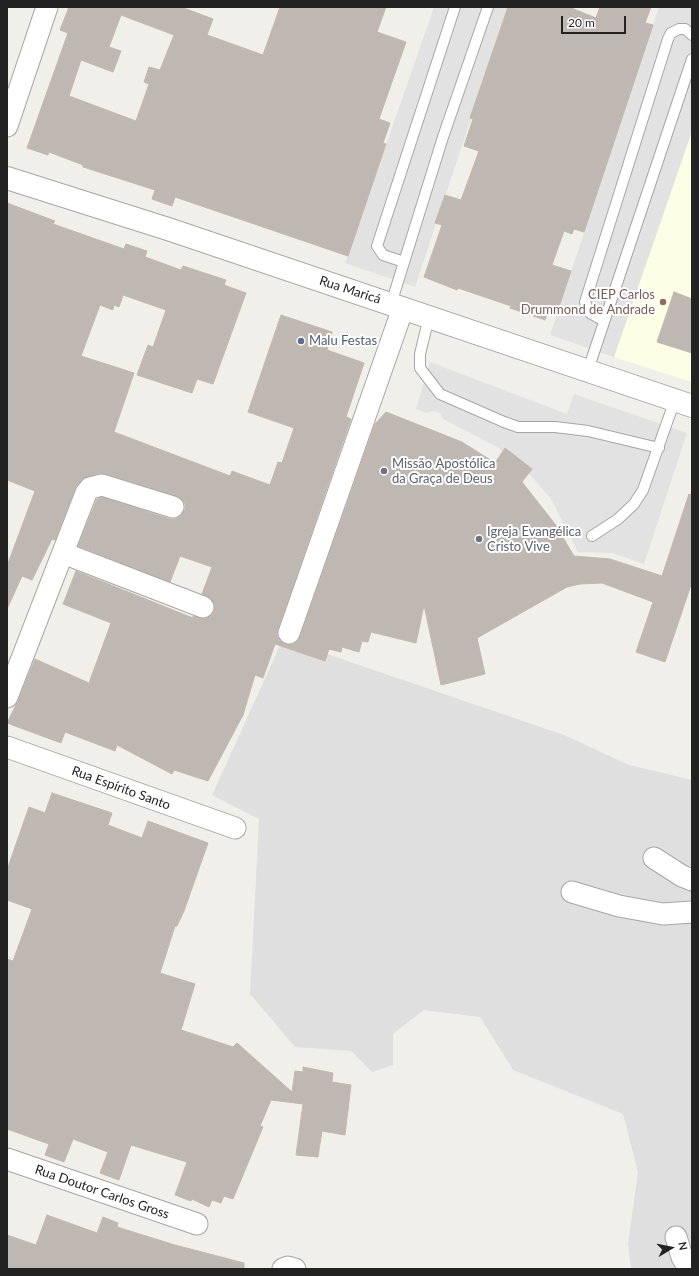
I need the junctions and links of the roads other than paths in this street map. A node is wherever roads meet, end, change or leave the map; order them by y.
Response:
1 (47, 7) edge
2 (455, 7) edge
3 (488, 7) edge
4 (692, 34) edge
5 (692, 59) edge
6 (7, 126) edge
7 (7, 178) edge
8 (404, 262) junction
9 (397, 306) junction
10 (428, 317) junction
11 (604, 321) junction
12 (588, 370) junction
13 (684, 403) edge
14 (659, 448) junction
15 (173, 506) dead end
16 (592, 536) dead end
17 (63, 553) junction
18 (203, 607) dead end
19 (289, 633) dead end
20 (7, 697) edge
21 (7, 747) edge
22 (235, 828) dead end
23 (654, 858) dead end
24 (692, 880) edge
25 (572, 892) dead end
26 (692, 912) edge
27 (7, 1159) edge
28 (197, 1224) dead end
29 (676, 1237) dead end
30 (283, 1269) edge
31 (294, 1269) edge
32 (689, 1269) edge

1 - 6 street
2 - 8 lane
3 - 8 lane
4 - 11 lane
5 - 11 lane
7 - 9 street, Rua Maricá
8 - 9 lane
9 - 10 street, Rua Maricá
9 - 19 street
10 - 12 street, Rua Maricá
10 - 14 lane
11 - 12 lane
12 - 13 street, Rua Maricá
13 - 14 lane
14 - 16 lane
15 - 17 street
17 - 18 street
17 - 20 street
21 - 22 street, Rua Espírito Santo
23 - 24 street
25 - 26 street
27 - 28 street, Rua Doutor Carlos Gross
29 - 32 street
30 - 31 street

